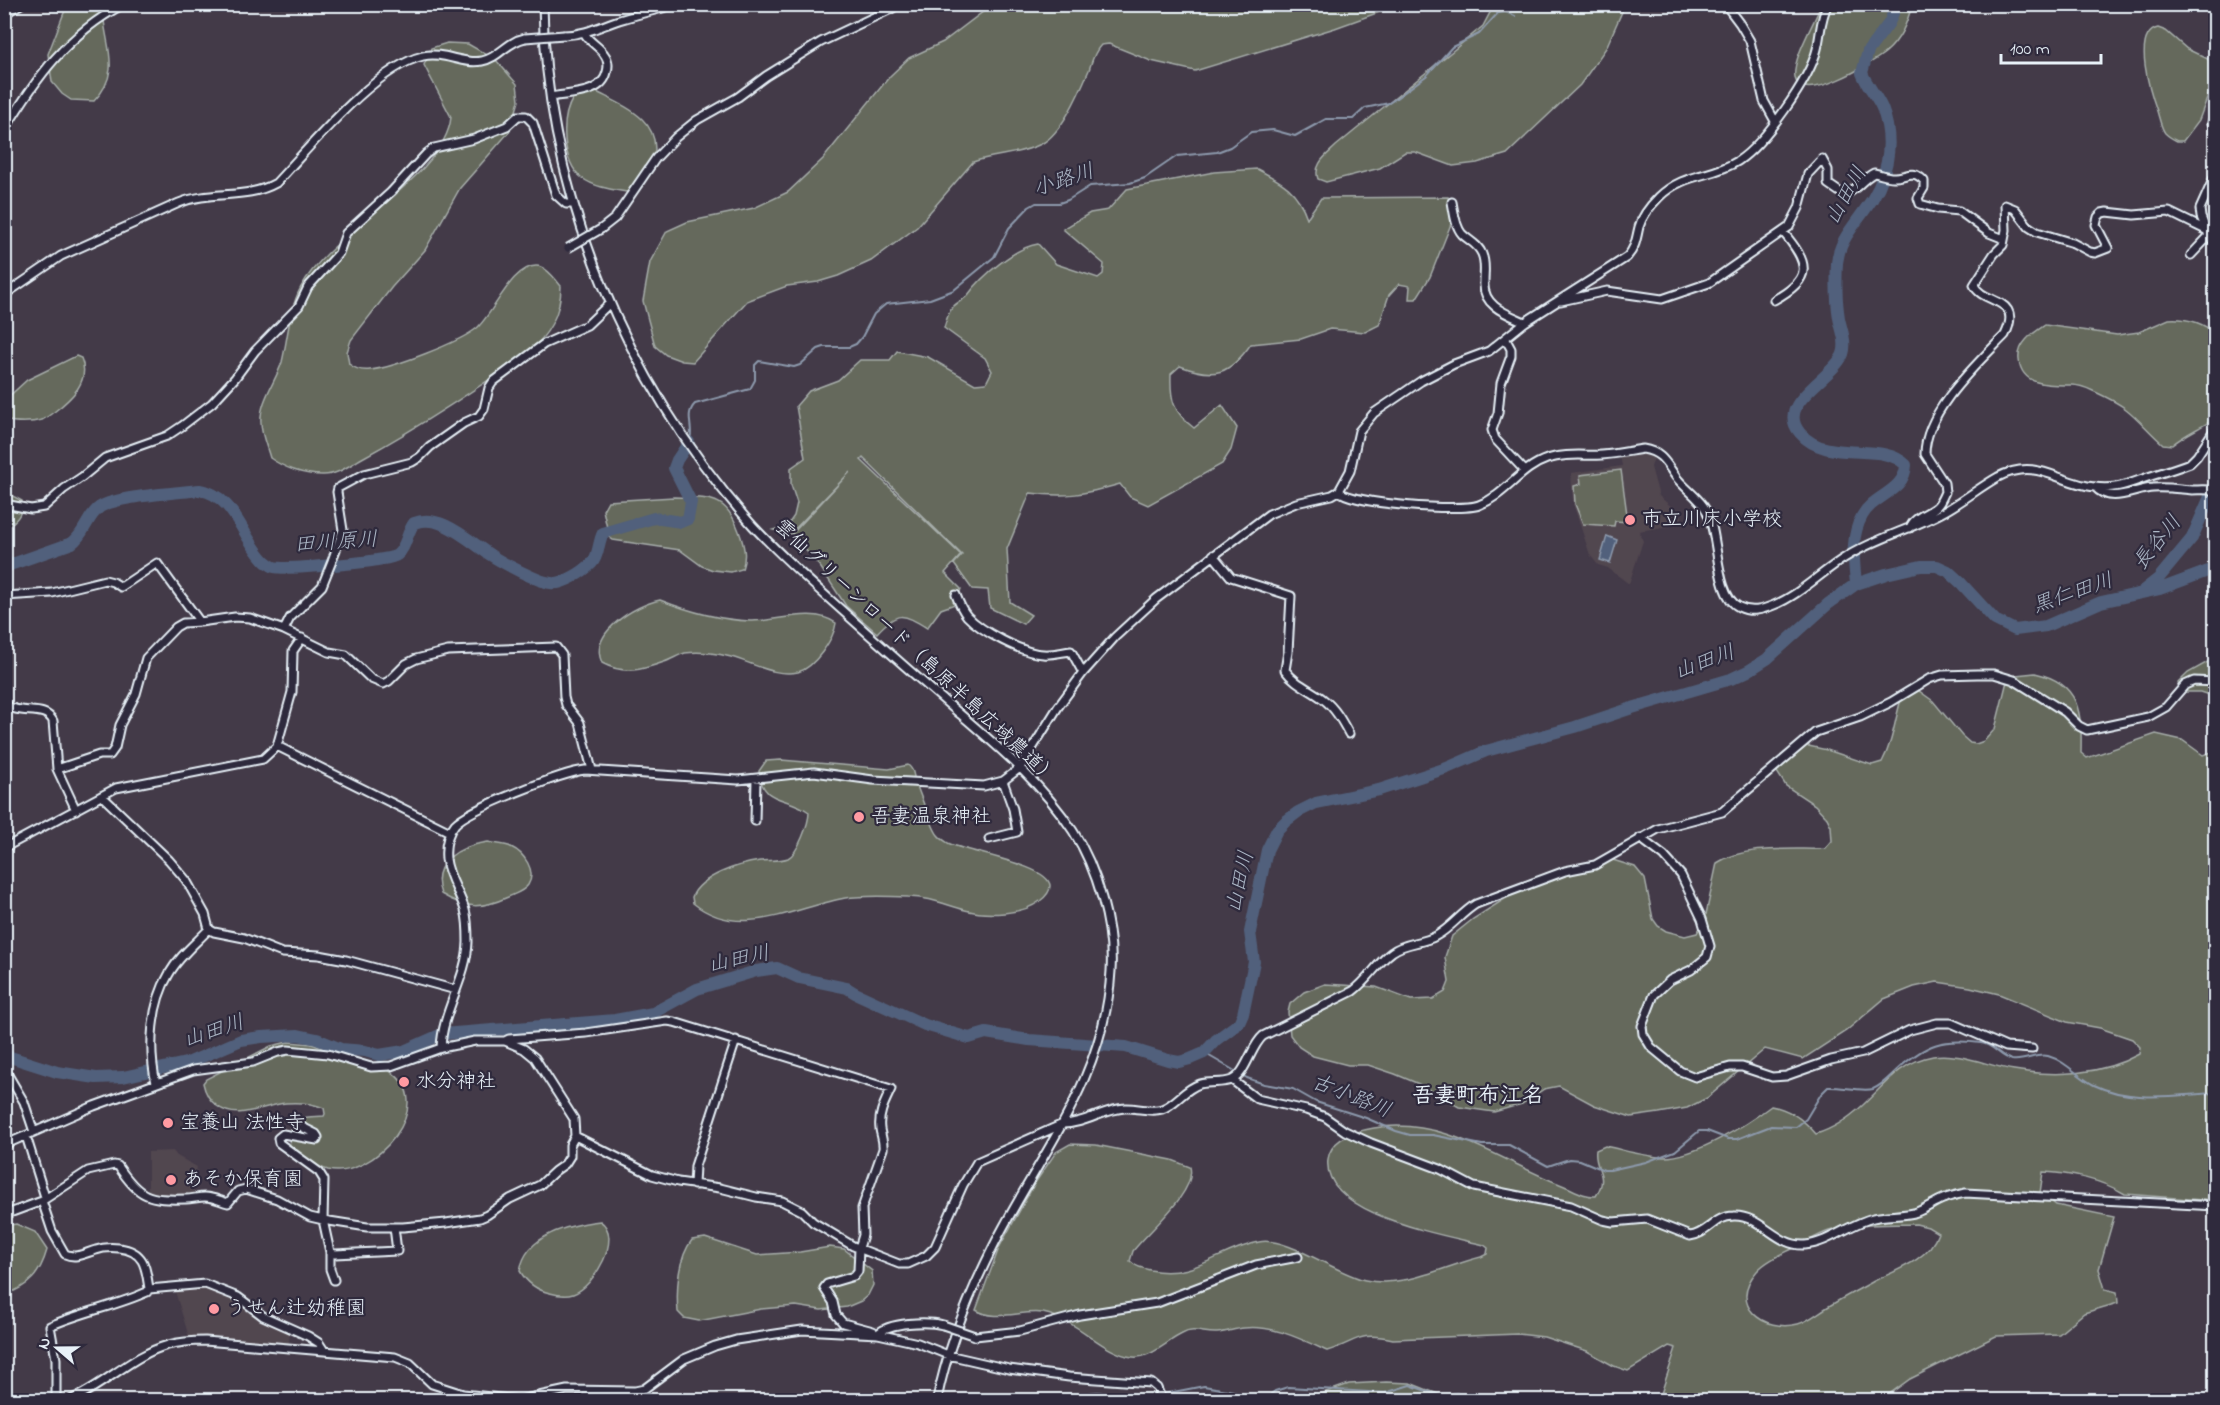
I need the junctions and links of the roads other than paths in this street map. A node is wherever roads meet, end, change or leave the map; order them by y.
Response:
1 (21, 4) edge
2 (124, 4) edge
3 (543, 4) edge
4 (679, 4) edge
5 (895, 4) edge
6 (938, 4) edge
7 (946, 4) edge
8 (1725, 4) edge
9 (1828, 4) edge
10 (4, 14) edge
11 (585, 34) junction
12 (551, 97) junction
13 (2216, 110) edge
14 (1775, 121) junction
15 (4, 131) edge
16 (2216, 131) edge
17 (2216, 174) edge
18 (1452, 202) dead end
19 (574, 204) junction
20 (1783, 232) junction
21 (2211, 235) edge
22 (2004, 239) junction
23 (568, 248) dead end
24 (2192, 255) dead end
25 (4, 295) edge
26 (1558, 300) junction
27 (1774, 300) dead end
28 (610, 303) junction
29 (1525, 322) junction
30 (1505, 338) junction
31 (2216, 427) edge
32 (1524, 470) junction
33 (2095, 487) junction
34 (2211, 490) edge
35 (1339, 491) junction
36 (4, 504) edge
37 (1910, 528) junction
38 (1213, 555) junction
39 (4, 596) edge
40 (956, 596) dead end
41 (200, 622) junction
42 (284, 630) junction
43 (302, 638) junction
44 (1083, 673) junction
45 (2216, 682) edge
46 (4, 703) edge
47 (1349, 734) dead end
48 (277, 746) junction
49 (1020, 768) junction
50 (57, 769) junction
51 (592, 770) junction
52 (756, 779) junction
53 (1003, 781) junction
54 (102, 796) junction
55 (76, 810) junction
56 (755, 821) dead end
57 (450, 832) junction
58 (1640, 838) junction
59 (989, 839) dead end
60 (4, 848) edge
61 (209, 928) junction
62 (456, 990) junction
63 (736, 1040) junction
64 (505, 1041) junction
65 (441, 1045) junction
66 (2032, 1049) dead end
67 (4, 1068) edge
68 (1236, 1076) junction
69 (155, 1080) junction
70 (1063, 1124) junction
71 (303, 1127) dead end
72 (34, 1132) junction
73 (26, 1136) junction
74 (575, 1136) junction
75 (4, 1145) edge
76 (694, 1185) junction
77 (44, 1199) junction
78 (2216, 1206) edge
79 (4, 1215) edge
80 (322, 1220) junction
81 (393, 1227) junction
82 (859, 1248) junction
83 (330, 1252) junction
84 (1298, 1257) dead end
85 (334, 1280) dead end
86 (149, 1289) junction
87 (878, 1334) junction
88 (323, 1349) junction
89 (948, 1355) junction
90 (56, 1401) edge
91 (70, 1401) edge
92 (937, 1401) edge
93 (1162, 1401) edge

1 - 10 street
2 - 15 street
3 - 12 street, 雲仙グリーンロード（島原半島広域農道）
4 - 11 street
5 - 23 street, bridge
6 - 7 street
8 - 14 street
9 - 14 street
11 - 12 street
11 - 25 street, bridge
12 - 19 street, 雲仙グリーンロード（島原半島広域農道）
13 - 16 street
14 - 26 street
17 - 21 street
18 - 29 street
19 - 28 street, 雲仙グリーンロード（島原半島広域農道）
19 - 36 street
20 - 22 street
20 - 26 street
20 - 27 street
21 - 22 street
21 - 24 street
22 - 37 street
26 - 29 street
28 - 42 street
28 - 49 street, 雲仙グリーンロード（島原半島広域農道）
29 - 30 street
30 - 32 street
30 - 35 street
31 - 33 street
32 - 35 street
32 - 37 street
33 - 34 street
33 - 37 street
35 - 38 street
38 - 44 street
38 - 47 street
39 - 41 street
40 - 44 street
41 - 42 street
41 - 50 street
42 - 43 street
43 - 48 street
43 - 51 street
44 - 49 street
45 - 58 street
46 - 50 street
48 - 54 street
48 - 57 street
49 - 53 street
49 - 70 street, 雲仙グリーンロード（島原半島広域農道）
50 - 55 street
51 - 52 street
51 - 57 street
52 - 53 street
52 - 56 street
53 - 59 street
54 - 55 street
54 - 61 street
55 - 60 street
57 - 62 street
58 - 66 street
58 - 68 street
61 - 62 street
61 - 69 street
62 - 65 street
63 - 64 street
63 - 76 street
63 - 82 street
64 - 65 street
64 - 74 street
65 - 69 street
67 - 72 street
68 - 70 street
68 - 78 street
69 - 72 street
70 - 82 street
70 - 89 street, 雲仙グリーンロード（島原半島広域農道）
71 - 80 street
72 - 73 street
73 - 75 street
73 - 77 street
74 - 76 street
74 - 81 street
76 - 82 street
77 - 79 street
77 - 80 street
77 - 86 street
80 - 81 street
80 - 83 street
81 - 83 street
82 - 87 street
83 - 85 street
84 - 87 street, bridge
86 - 88 street
86 - 90 street
87 - 88 street
87 - 89 street
88 - 91 street
89 - 92 street, 雲仙グリーンロード（島原半島広域農道）
89 - 93 street

